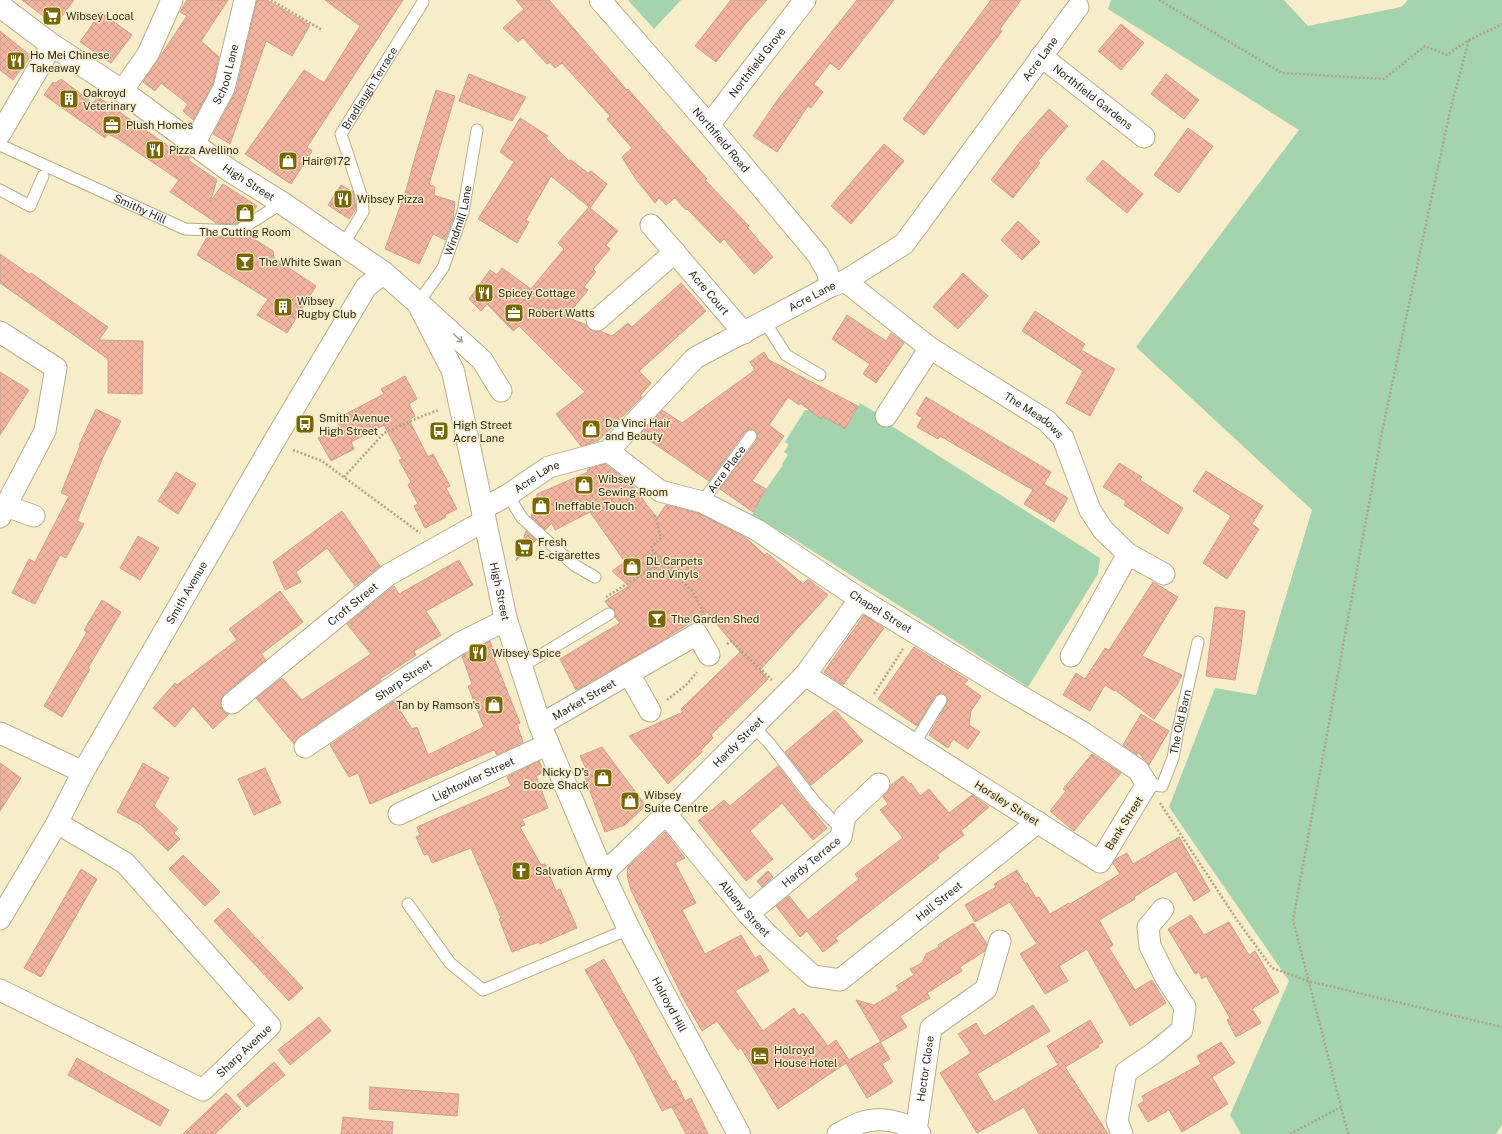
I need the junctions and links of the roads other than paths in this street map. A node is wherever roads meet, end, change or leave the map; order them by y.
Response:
1 (172, 0) edge
2 (245, 0) edge
3 (600, 0) edge
4 (805, 0) edge
5 (423, 2) dead end
6 (1081, 3) edge
7 (0, 6) edge
8 (52, 45) junction
9 (1041, 56) junction
10 (122, 91) junction
11 (709, 125) junction
12 (477, 130) dead end
13 (0, 134) edge
14 (1144, 138) dead end
15 (194, 144) junction
16 (44, 176) dead end
17 (0, 190) edge
18 (282, 203) junction
19 (651, 225) dead end
20 (343, 245) junction
21 (675, 252) junction
22 (384, 273) junction
23 (838, 283) junction
24 (418, 303) junction
25 (597, 320) dead end
26 (765, 322) junction
27 (0, 332) edge
28 (744, 333) junction
29 (930, 348) junction
30 (820, 375) dead end
31 (501, 391) dead end
32 (886, 416) dead end
33 (751, 436) dead end
34 (608, 451) junction
35 (508, 495) junction
36 (702, 502) junction
37 (3, 511) edge
38 (483, 515) junction
39 (34, 516) dead end
40 (1128, 554) junction
41 (1164, 574) dead end
42 (595, 578) dead end
43 (860, 599) junction
44 (609, 614) road end
45 (506, 620) junction
46 (1198, 642) dead end
47 (716, 648) road end
48 (1070, 656) dead end
49 (521, 667) junction
50 (629, 674) junction
51 (805, 675) junction
52 (941, 700) dead end
53 (232, 703) dead end
54 (650, 711) road end
55 (754, 727) junction
56 (0, 733) edge
57 (544, 735) junction
58 (914, 744) junction
59 (305, 746) dead end
60 (83, 772) junction
61 (879, 784) dead end
62 (1147, 784) junction
63 (399, 814) dead end
64 (666, 814) junction
65 (1038, 822) junction
66 (57, 824) junction
67 (844, 824) junction
68 (1100, 862) joint
69 (603, 874) junction
70 (408, 904) dead end
71 (1163, 909) dead end
72 (748, 914) junction
73 (0, 919) edge
74 (629, 929) junction
75 (1000, 941) dead end
76 (840, 980) joint
77 (0, 990) edge
78 (918, 1132) edge
79 (739, 1134) edge
80 (838, 1134) edge
81 (1122, 1134) edge

1 - 10 street
2 - 15 street, School Lane
3 - 11 street, Northfield Road
4 - 11 street, Northfield Grove
5 - 20 lane, Bradlaugh Terrace
6 - 9 street, Acre Lane
7 - 8 main road, High Street
8 - 10 main road, High Street
8 - 13 street
9 - 14 street, Northfield Gardens
9 - 23 street, Acre Lane
10 - 15 main road, High Street
11 - 23 street, Northfield Road
12 - 24 lane, Windmill Lane
13 - 18 lane, Smithy Hill
15 - 18 main road, High Street
16 - 17 lane
18 - 20 main road, High Street
19 - 21 street, Acre Court
20 - 22 main road, High Street
21 - 25 street
21 - 28 street, Acre Court
22 - 24 main road, High Street
22 - 60 street, Smith Avenue
23 - 26 street, Acre Lane
23 - 29 street, The Meadows
24 -> 31 street, High Street
24 - 38 main road, High Street
26 - 28 street, Acre Lane
26 - 30 lane
27 - 37 street
28 - 34 street, Acre Lane
29 - 32 street
29 - 40 street, The Meadows
33 - 36 lane, Acre Place
34 - 35 street, Acre Lane
34 - 36 street, Chapel Street
35 - 38 street, Acre Lane
35 - 42 lane
36 - 43 street, Chapel Street
37 - 39 street
38 - 45 main road, High Street
38 - 53 street, Croft Street
40 - 41 street, The Meadows
40 - 48 street
43 - 51 street, Hardy Street
43 - 62 street, Chapel Street
44 - 49 lane
45 - 49 main road, High Street
45 - 59 street, Sharp Street
46 - 62 lane, The Old Barn
47 - 50 street, Market Street
49 - 57 main road, High Street
50 - 54 street, Market Street
50 - 57 street, Market Street
51 - 55 street, Hardy Street
51 - 58 street, Horsley Street
52 - 58 lane
55 - 64 street, Hardy Street
55 - 67 lane
56 - 60 street
57 - 63 street, Lightowler Street
57 - 69 main road, High Street
58 - 65 street, Horsley Street
60 - 66 street, Smith Avenue
61 - 67 street, Hardy Terrace
62 - 68 street, Bank Street
64 - 69 street, Hardy Street
64 - 72 street, Albany Street
65 - 68 street, Horsley Street
65 - 76 street, Hall Street
66 - 73 street, Smith Avenue
66 - 77 street, Sharp Avenue
67 - 72 street, Hardy Terrace
69 - 74 main road, Holroyd Hill
70 - 74 lane
71 - 81 street
72 - 76 street, Albany Street
74 - 79 main road, Holroyd Hill
75 - 78 street, Hector Close
78 - 80 street

